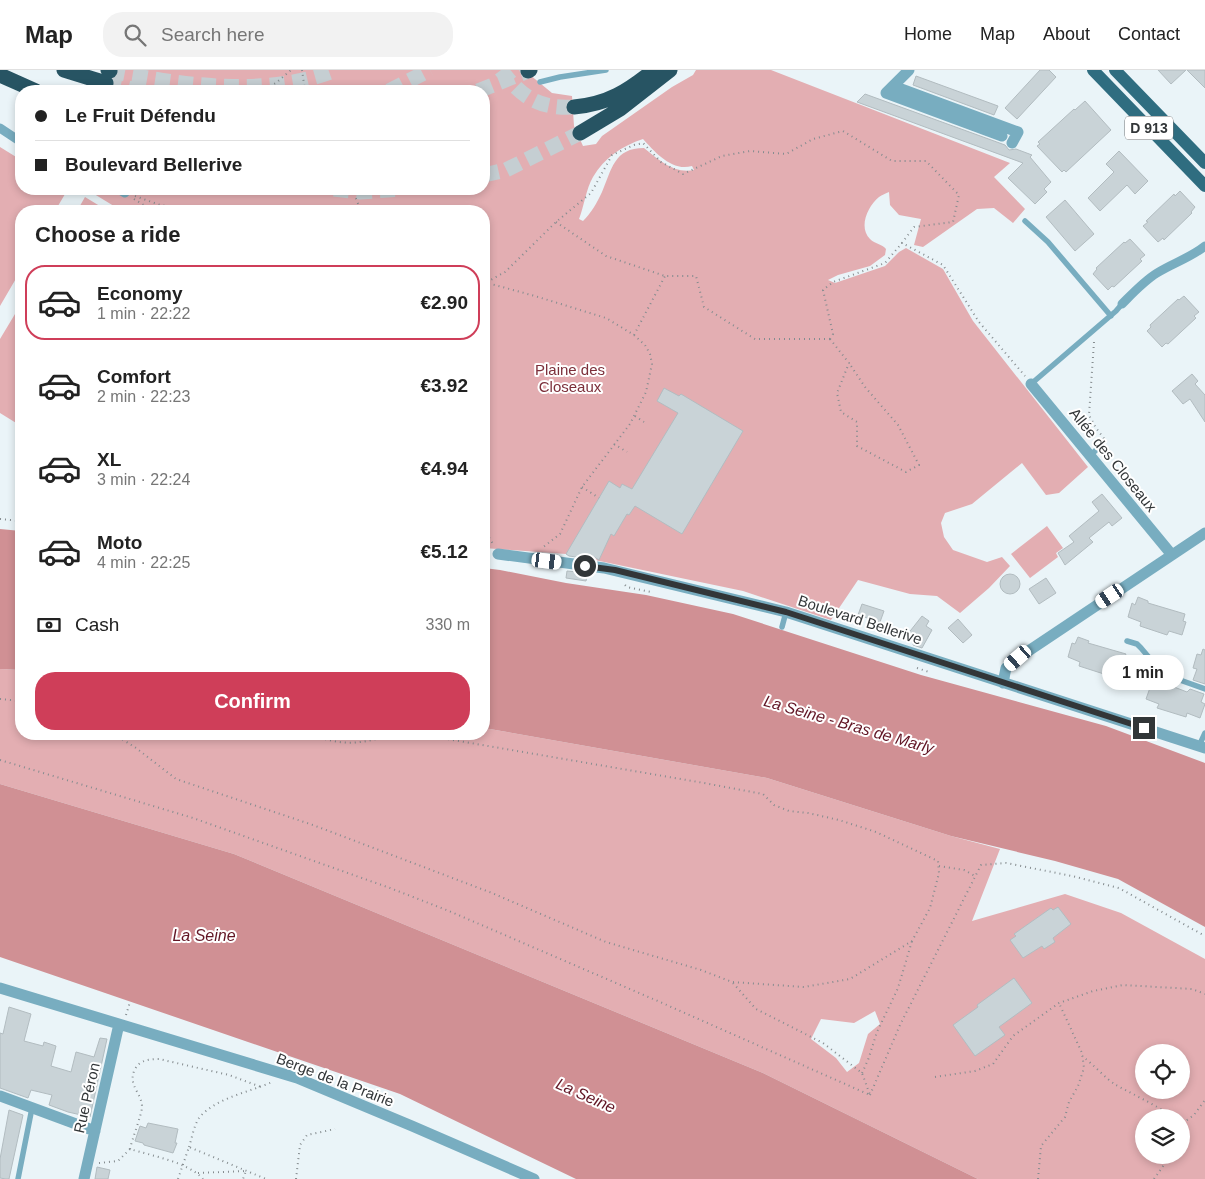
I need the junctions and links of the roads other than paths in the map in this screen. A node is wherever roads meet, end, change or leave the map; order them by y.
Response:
1 (64, 70) edge
2 (606, 70) edge
3 (654, 70) edge
4 (670, 70) edge
5 (909, 70) edge
6 (1093, 70) edge
7 (1115, 70) edge
8 (108, 75) tunnel mouth
9 (0, 76) edge
10 (540, 82) dead end
11 (22, 85) edge
12 (893, 86) junction
13 (574, 107) tunnel mouth
14 (0, 128) edge
15 (580, 133) tunnel mouth
16 (15, 138) edge
17 (1205, 164) edge
18 (1205, 186) edge
19 (1025, 221) dead end
20 (1205, 246) edge
21 (1122, 304) joint
22 (1111, 316) junction
23 (1031, 384) joint
24 (1205, 533) edge
25 (498, 554) road end
26 (1172, 555) junction
27 (786, 612) junction
28 (782, 627) dead end
29 (1127, 641) dead end
30 (1003, 683) junction
31 (1205, 688) edge
32 (1205, 733) edge
33 (1202, 747) edge
34 (0, 988) edge
35 (119, 1024) junction
36 (0, 1096) edge
37 (32, 1108) junction
38 (95, 1131) junction
39 (18, 1179) edge
40 (84, 1179) edge
41 (534, 1179) edge

1 - 8 highway
2 - 10 lane
3 - 13 highway
4 - 15 highway
5 - 12 street
6 - 18 main road, D 913
7 - 17 main road, D 913
9 - 11 highway
12 - 12 street
14 - 16 street
19 - 22 lane
20 - 21 street
21 - 22 lane
22 - 23 lane
23 - 26 street, Allée des Closeaux
24 - 26 street
25 - 27 street, Boulevard Bellerive
26 - 30 street
27 - 28 lane
27 - 30 street, Boulevard Bellerive
29 - 31 lane
30 - 33 street, Boulevard Bellerive
32 - 33 lane
34 - 35 street, Berge de la Prairie
35 - 38 street, Rue Péron
35 - 41 street, Berge de la Prairie
36 - 37 street
37 - 38 street
37 - 39 lane
38 - 40 street, Rue Péron

